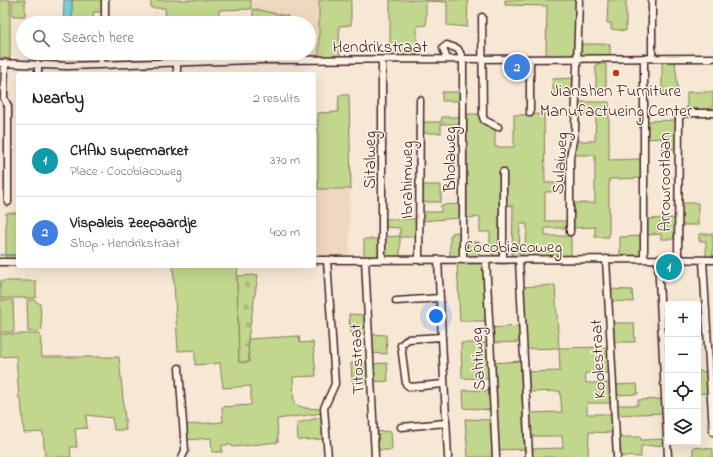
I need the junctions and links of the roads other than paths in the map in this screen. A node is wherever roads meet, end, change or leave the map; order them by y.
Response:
1 (105, 0) edge
2 (579, 0) edge
3 (652, 0) edge
4 (105, 16) edge
5 (482, 17) dead end
6 (482, 58) junction
7 (530, 58) junction
8 (578, 58) junction
9 (644, 58) junction
10 (652, 58) junction
11 (713, 58) edge
12 (447, 59) junction
13 (463, 59) junction
14 (101, 60) edge
15 (382, 60) junction
16 (2, 63) edge
17 (177, 63) junction
18 (38, 64) junction
19 (101, 65) junction
20 (38, 72) edge
21 (177, 72) edge
22 (420, 100) dead end
23 (530, 113) dead end
24 (713, 113) edge
25 (498, 127) dead end
26 (503, 172) dead end
27 (8, 202) dead end
28 (570, 232) dead end
29 (606, 259) junction
30 (644, 259) junction
31 (658, 259) junction
32 (678, 259) junction
33 (316, 260) edge
34 (327, 260) junction
35 (365, 260) junction
36 (382, 260) junction
37 (419, 260) junction
38 (438, 260) junction
39 (463, 260) junction
40 (486, 260) junction
41 (502, 260) junction
42 (519, 260) junction
43 (703, 260) junction
44 (713, 260) edge
45 (0, 262) edge
46 (16, 262) edge
47 (440, 298) junction
48 (396, 301) dead end
49 (442, 337) junction
50 (179, 368) dead end
51 (444, 384) junction
52 (446, 423) junction
53 (401, 427) dead end
54 (713, 432) edge
55 (182, 457) edge
56 (328, 457) edge
57 (375, 457) edge
58 (448, 457) edge
59 (496, 457) edge
60 (528, 457) edge
61 (617, 457) edge
62 (668, 457) edge

1 - 4 street
2 - 8 street, Sulaiweg
3 - 10 street
5 - 6 street
6 - 7 street, Hendrikstraat
6 - 13 street, Hendrikstraat
6 - 25 street
7 - 8 street, Hendrikstraat
7 - 23 street
8 - 9 street, Hendrikstraat
8 - 28 street, Sulaiweg
9 - 10 street, Hendrikstraat
9 - 30 street
10 - 11 street, Hendrikstraat
12 - 13 street, Hendrikstraat
12 - 13 street
12 - 15 street, Hendrikstraat
13 - 39 street, Bholaweg
14 - 19 street
15 - 17 street, Hendrikstraat
15 - 36 street, Sitalweg
16 - 18 street, Hendrikstraat
16 - 27 street
17 - 19 street, Hendrikstraat
17 - 21 street
18 - 19 street, Hendrikstraat
18 - 20 street
22 - 37 street, Ibrahimweg
24 - 32 street, Arrowrootlaan
26 - 41 street
29 - 30 street, Cocobiacoweg
29 - 42 street, Cocobiacoweg
29 - 61 street, Koolestraat
30 - 31 street, Cocobiacoweg
31 - 32 street, Cocobiacoweg
31 - 62 street
32 - 43 street, Cocobiacoweg
33 - 34 street, Cocobiacoweg
34 - 35 street, Cocobiacoweg
34 - 56 street
35 - 36 street, Cocobiacoweg
35 - 57 street, Titostraat
36 - 37 street, Cocobiacoweg
37 - 38 street, Cocobiacoweg
38 - 39 street, Cocobiacoweg
38 - 47 street
39 - 40 street, Cocobiacoweg
40 - 41 street, Cocobiacoweg
40 - 59 street, Sahtiweg
41 - 42 street, Cocobiacoweg
42 - 60 street
43 - 44 street, Cocobiacoweg
43 - 54 street
45 - 46 street
47 - 48 street
47 - 49 street
49 - 51 street
49 - 51 street
50 - 55 street
51 - 52 street
52 - 53 street
52 - 58 street

